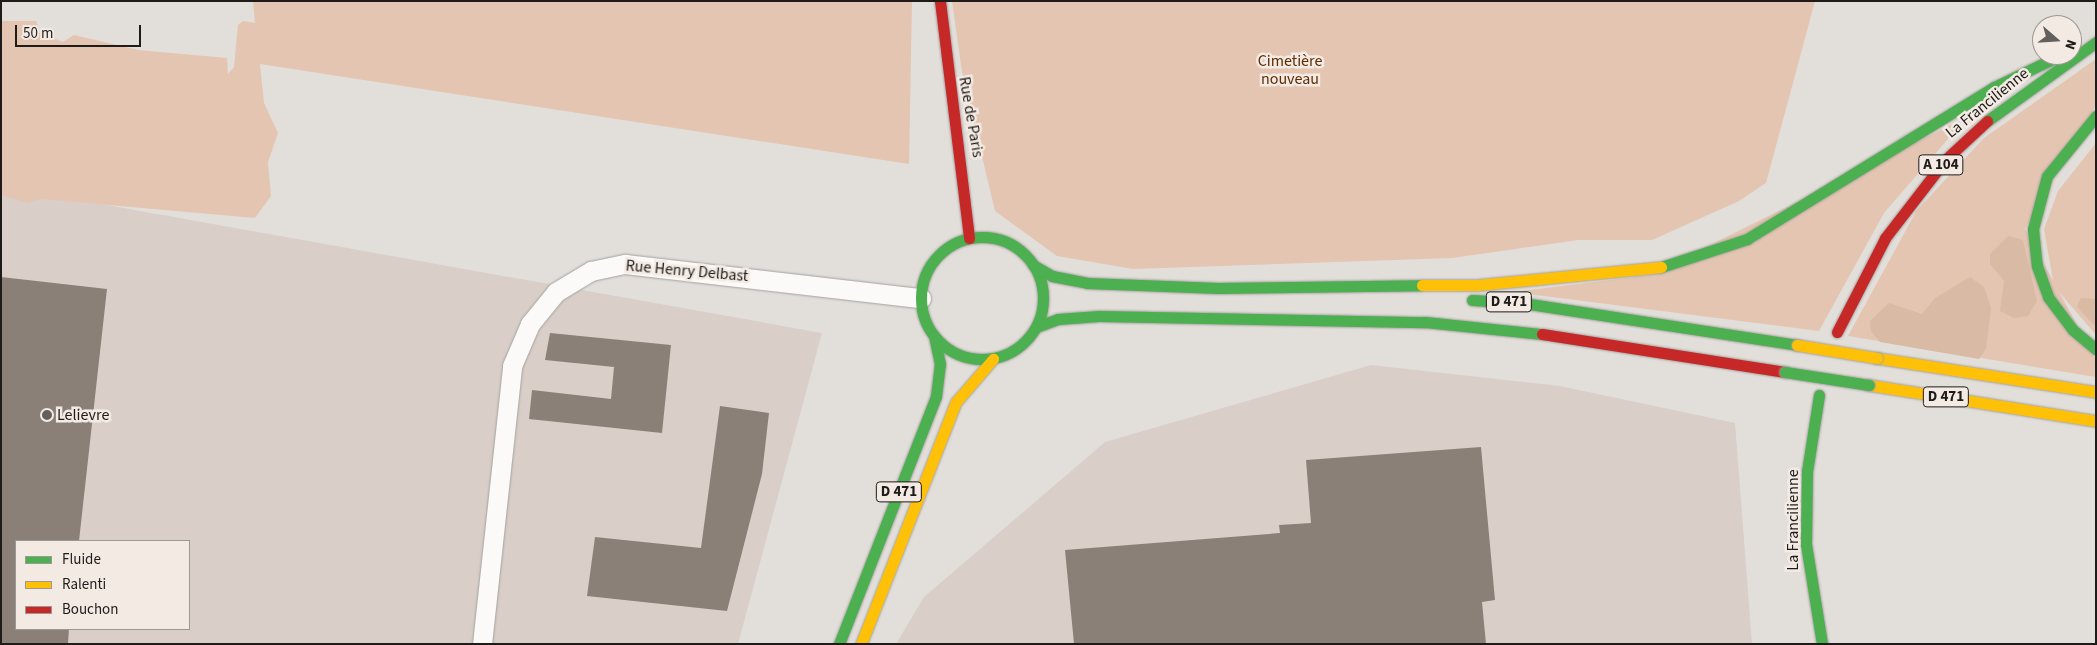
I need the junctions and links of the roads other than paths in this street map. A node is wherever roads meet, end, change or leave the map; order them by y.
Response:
1 (940, 1) edge
2 (2096, 38) edge
3 (2096, 42) edge
4 (2082, 45) edge
5 (2040, 65) edge
6 (2096, 116) edge
7 (969, 238) junction
8 (1033, 264) junction
9 (1218, 288) junction
10 (921, 298) junction
11 (1433, 299) dead end
12 (1461, 300) dead end
13 (1036, 327) junction
14 (1837, 332) dead end
15 (934, 336) junction
16 (2096, 349) edge
17 (994, 359) junction
18 (2096, 392) edge
19 (1819, 395) dead end
20 (2096, 420) edge
21 (482, 644) edge
22 (839, 644) edge
23 (861, 644) edge
24 (1822, 644) edge

1 - 7 main road, Rue de Paris
2 - 4 main road
3 - 14 main road, La Francilienne / A 104
5 - 9 main road
6 - 16 main road
7 - 8 main road
7 - 10 main road
8 - 9 main road
8 - 13 main road
9 - 11 main road
10 - 15 main road
10 - 21 street, Rue Henry Delbast
12 - 18 main road, D 471, bridge
13 - 17 main road
13 - 20 main road, D 471, bridge
15 - 17 main road
15 - 22 main road, D 471
17 - 23 main road, D 471
19 - 24 main road, La Francilienne

